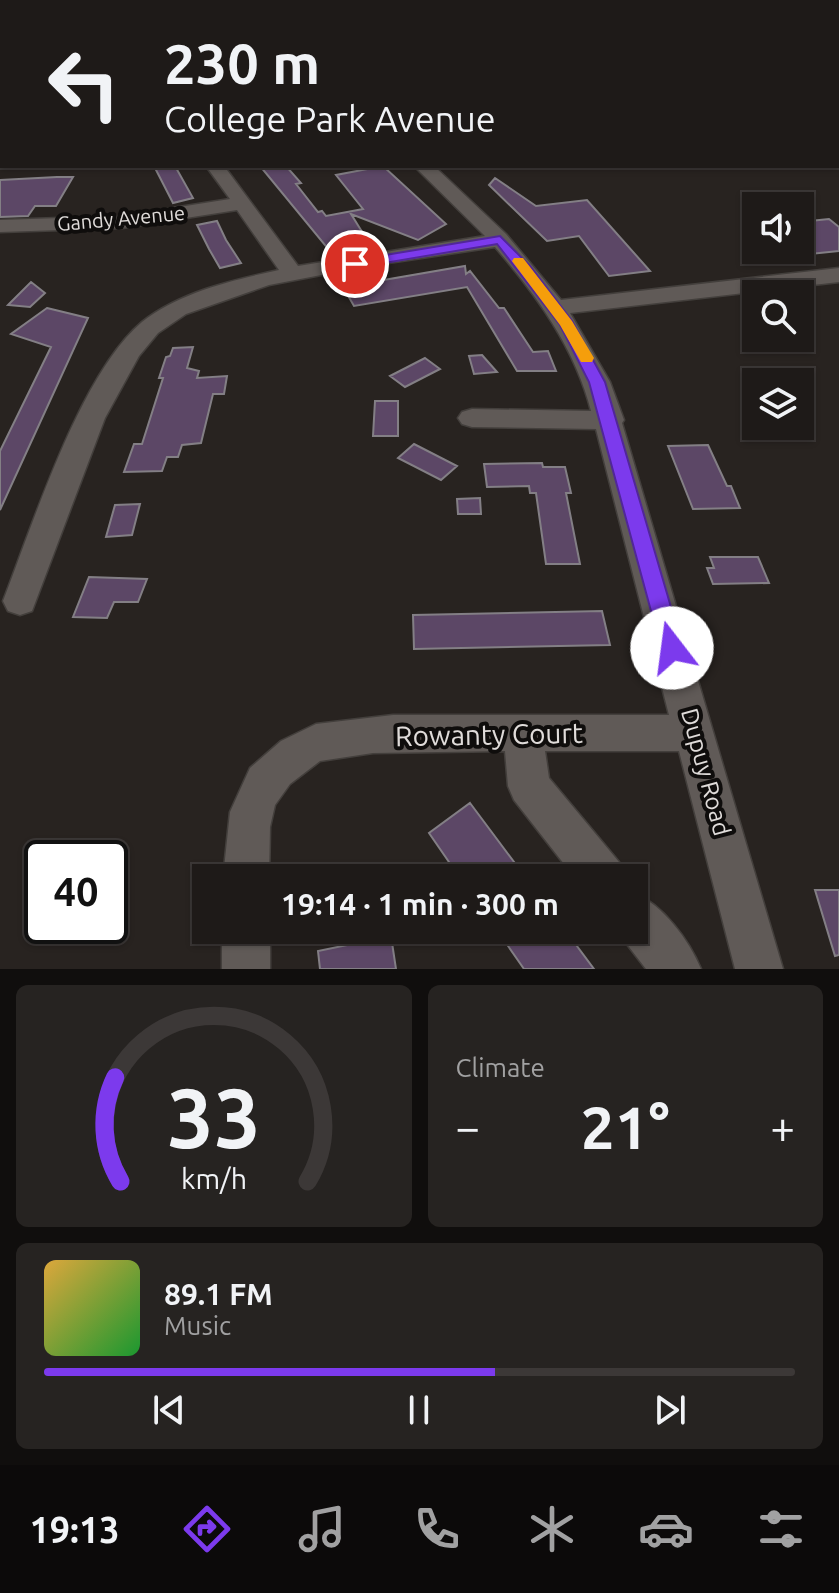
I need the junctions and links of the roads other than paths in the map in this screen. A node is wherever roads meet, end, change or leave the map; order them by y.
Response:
1 (216, 168) edge
2 (425, 168) edge
3 (242, 203) junction
4 (0, 226) edge
5 (500, 240) junction
6 (294, 275) junction
7 (839, 275) edge
8 (555, 308) junction
9 (472, 418) dead end
10 (610, 420) junction
11 (20, 601) dead end
12 (523, 733) junction
13 (695, 733) junction
14 (246, 864) edge
15 (592, 864) edge
16 (648, 933) edge
17 (246, 944) edge
18 (246, 969) edge
19 (677, 969) edge
20 (759, 969) edge

1 - 3 street
2 - 5 street, Dupuy Road
3 - 4 street, Gandy Avenue
3 - 6 street
5 - 6 street
5 - 8 street, Dupuy Road
6 - 11 street
7 - 8 street
8 - 10 street, Dupuy Road
9 - 10 street
10 - 13 street, Dupuy Road
12 - 13 street, Rowanty Court
12 - 14 street, Rowanty Court
12 - 15 street
13 - 20 street, Dupuy Road
16 - 19 street
17 - 18 street

